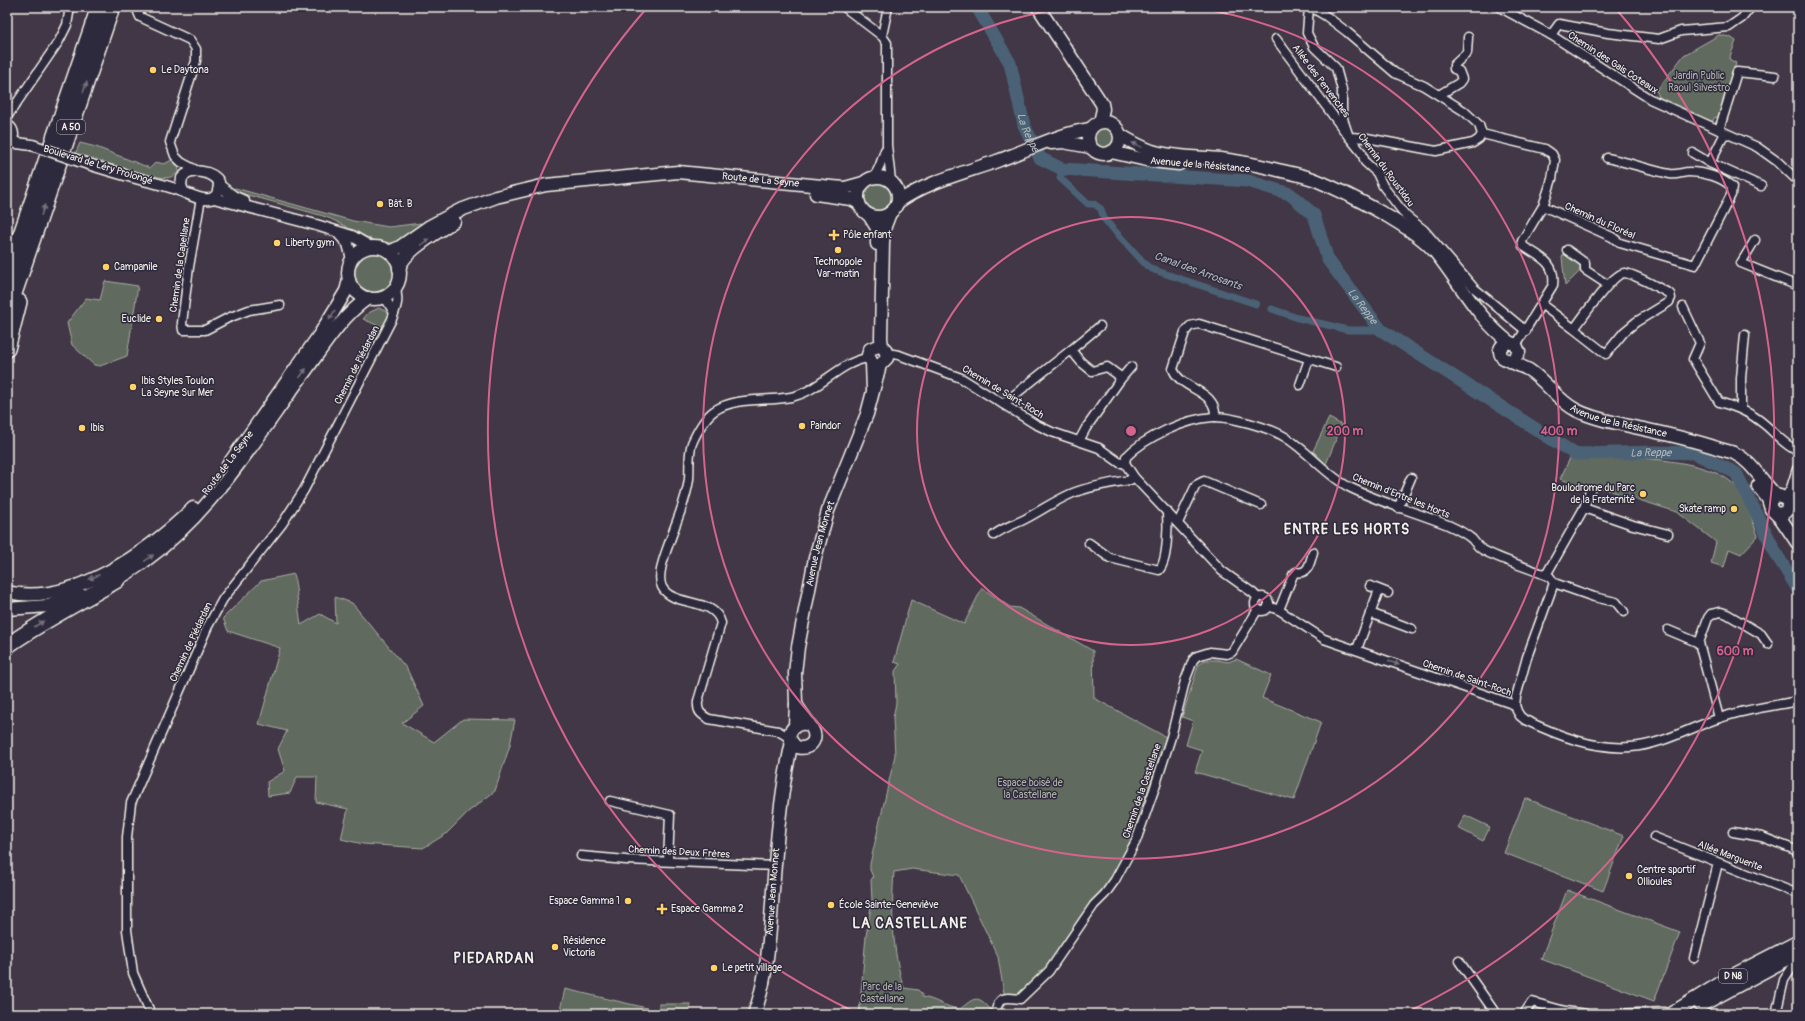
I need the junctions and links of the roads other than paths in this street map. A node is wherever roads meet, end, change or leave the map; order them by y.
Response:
1 (70, 7) edge
2 (99, 7) edge
3 (112, 7) edge
4 (136, 7) edge
5 (844, 7) edge
6 (888, 7) edge
7 (1038, 7) edge
8 (1310, 7) edge
9 (1499, 7) edge
10 (1752, 7) edge
11 (1551, 35) junction
12 (88, 37) junction
13 (1468, 37) dead end
14 (884, 38) junction
15 (1276, 39) dead end
16 (1064, 45) junction
17 (1775, 76) dead end
18 (1439, 95) junction
19 (15, 107) junction
20 (7, 117) edge
21 (1095, 125) junction
22 (1116, 130) junction
23 (1722, 132) junction
24 (1482, 134) junction
25 (9, 135) edge
26 (1349, 136) junction
27 (1046, 143) junction
28 (887, 145) junction
29 (1090, 147) junction
30 (1111, 152) junction
31 (1693, 153) dead end
32 (1607, 158) dead end
33 (181, 162) junction
34 (1710, 163) junction
35 (198, 171) junction
36 (1289, 173) junction
37 (658, 175) junction
38 (184, 176) junction
39 (868, 180) junction
40 (1798, 181) edge
41 (165, 184) junction
42 (893, 184) junction
43 (219, 185) junction
44 (924, 186) junction
45 (1761, 186) dead end
46 (183, 191) junction
47 (201, 198) junction
48 (214, 198) junction
49 (898, 202) junction
50 (859, 204) junction
51 (1543, 206) junction
52 (473, 207) junction
53 (890, 213) junction
54 (870, 215) junction
55 (289, 217) junction
56 (333, 230) junction
57 (1755, 240) dead end
58 (30, 246) junction
59 (371, 247) junction
60 (1567, 250) dead end
61 (7, 252) edge
62 (389, 252) junction
63 (352, 259) junction
64 (399, 269) junction
65 (7, 275) edge
66 (349, 280) junction
67 (1608, 285) junction
68 (1798, 286) edge
69 (395, 288) junction
70 (368, 298) junction
71 (381, 298) junction
72 (280, 304) dead end
73 (1541, 304) junction
74 (1683, 307) dead end
75 (394, 313) junction
76 (7, 314) edge
77 (1100, 326) dead end
78 (1574, 329) junction
79 (1526, 331) junction
80 (1745, 335) dead end
81 (7, 349) edge
82 (1071, 350) junction
83 (1511, 350) junction
84 (877, 355) junction
85 (1309, 359) junction
86 (1131, 367) dead end
87 (1336, 368) dead end
88 (1120, 380) junction
89 (1300, 385) dead end
90 (1003, 404) junction
91 (1741, 408) junction
92 (1215, 417) junction
93 (1079, 441) junction
94 (1798, 451) edge
95 (1122, 459) junction
96 (1798, 469) edge
97 (1134, 476) junction
98 (1411, 478) dead end
99 (1590, 490) dead end
100 (1780, 504) junction
101 (1261, 505) dead end
102 (1398, 508) junction
103 (1584, 508) junction
104 (1167, 511) junction
105 (1178, 523) junction
106 (1798, 531) edge
107 (1668, 534) dead end
108 (994, 535) dead end
109 (1089, 544) dead end
110 (1798, 544) edge
111 (1313, 552) dead end
112 (1546, 575) junction
113 (117, 580) junction
114 (1554, 583) junction
115 (1370, 586) dead end
116 (1379, 590) junction
117 (7, 592) edge
118 (1388, 593) dead end
119 (1258, 598) junction
120 (1268, 606) junction
121 (7, 609) edge
122 (1258, 609) junction
123 (1279, 610) junction
124 (1624, 612) dead end
125 (1370, 613) junction
126 (1412, 629) dead end
127 (1668, 630) dead end
128 (1699, 643) junction
129 (1768, 644) dead end
130 (7, 646) edge
131 (1357, 650) junction
132 (1798, 701) edge
133 (796, 704) junction
134 (1515, 704) junction
135 (1719, 718) junction
136 (809, 725) junction
137 (794, 736) junction
138 (610, 802) dead end
139 (1733, 832) dead end
140 (1654, 837) dead end
141 (1798, 851) edge
142 (581, 856) dead end
143 (668, 861) junction
144 (1718, 863) junction
145 (776, 866) junction
146 (1798, 894) edge
147 (1798, 942) edge
148 (1798, 952) edge
149 (1694, 958) dead end
150 (1798, 959) edge
151 (1460, 961) dead end
152 (151, 1014) edge
153 (754, 1014) edge
154 (995, 1014) edge
155 (1496, 1014) edge
156 (1524, 1014) edge
157 (1586, 1014) edge
158 (1613, 1014) edge
159 (1671, 1014) edge
160 (1683, 1014) edge
161 (1776, 1014) edge

1 - 19 street
2 - 12 highway, A 50
58 -> 3 highway, A 50
4 - 33 street
5 - 14 street
6 - 14 street
7 - 16 main road
8 - 18 street
8 - 26 street, Chemin du Roustidou
9 - 11 street, Chemin des Gais Coteaux
10 - 11 street
11 - 23 street, Chemin des Gais Coteaux
12 - 61 highway
12 - 65 highway, A 50
13 - 18 street
14 - 28 street
15 - 26 street, Allée des Pervenches
16 - 21 main road
16 - 22 main road
17 - 23 street
18 - 24 street
19 - 20 street
19 - 25 street
21 - 22 main road
21 - 27 main road
21 - 29 main road
22 - 30 main road
36 -> 22 main road, Avenue de la Résistance
23 - 34 street
23 - 40 street, Chemin des Gais Coteaux
24 - 26 street
24 - 51 street
25 - 41 street, Boulevard de Léry Prolongé, bridge
26 - 79 street, Chemin du Roustidou
27 - 29 main road
27 - 44 main road
28 - 39 street
28 - 42 street
29 - 30 main road
30 - 36 main road, Avenue de la Résistance
31 - 34 street
32 - 51 street, Chemin du Floréal
33 - 35 street
33 - 38 street
34 - 45 street
35 - 38 street
35 - 43 street
36 - 83 main road, Avenue de la Résistance
37 - 39 main road, Route de La Seyne
37 - 50 main road, Route de La Seyne
37 - 52 main road, Route de La Seyne
38 - 41 street, Boulevard de Léry Prolongé
38 - 46 street
39 - 42 main road
39 - 50 main road
41 - 46 street, Boulevard de Léry Prolongé
42 - 44 main road
42 - 49 main road
43 - 48 street
43 - 55 street
44 - 49 main road
46 - 47 street
47 - 48 street
47 - 72 street, Chemin de la Capellane
48 - 55 street
49 - 53 main road
50 - 54 main road
51 - 73 street
52 - 62 main road, Route de La Seyne
64 -> 52 main road, Route de La Seyne
53 - 54 main road
53 - 84 main road, Avenue Jean Monnet
54 - 84 main road, Avenue Jean Monnet
55 - 56 street
56 - 59 street
56 - 63 street
57 - 68 street
58 - 76 highway, A 50
58 - 81 highway
59 - 62 main road
59 - 63 main road
60 - 67 street
62 - 64 main road
63 - 66 main road
64 - 69 main road
66 - 70 main road
66 -> 117 main road, Route de La Seyne
67 - 78 street
67 - 78 street
69 - 71 main road
69 - 75 street, Chemin de Piédardan
70 - 71 main road
113 -> 70 main road, Route de La Seyne
71 - 75 street
73 - 78 street
73 - 79 street
74 - 91 street
75 - 152 street, Chemin de Piédardan
77 - 82 street
79 - 83 street
80 - 91 street
82 - 88 street
82 - 90 street
83 - 100 main road, Avenue de la Résistance
84 - 90 street, Chemin de Saint-Roch
84 - 133 main road, Avenue Jean Monnet
84 - 137 street
85 - 87 street
85 - 89 street
85 - 92 street
86 - 88 street
88 - 93 street
90 - 93 street, Chemin de Saint-Roch
91 - 94 street
92 - 95 street, Chemin d'Entre les Horts
92 - 102 street, Chemin d'Entre les Horts
93 - 95 street, Chemin de Saint-Roch
95 - 97 street, Chemin de Saint-Roch
96 - 100 street
97 - 104 street, Chemin de Saint-Roch
97 - 108 street
98 - 102 street
99 - 103 street
100 - 106 main road
100 - 110 main road
101 - 105 street
102 - 112 street, Chemin d'Entre les Horts
103 - 107 street
103 - 112 street
104 - 105 street, Chemin de Saint-Roch
104 - 109 street
105 - 119 street, Chemin de Saint-Roch
111 - 123 street
112 - 114 street, Chemin d'Entre les Horts
113 - 121 main road, Route de La Seyne
130 -> 113 highway
114 - 124 street
114 - 134 street
115 - 116 street
116 - 118 street
116 - 125 street
119 - 120 street
119 - 122 street
120 - 122 street
120 - 123 street, Chemin de Saint-Roch
122 - 154 street, Chemin de la Castellane
123 - 131 street, Chemin de Saint-Roch
125 - 126 street
125 - 131 street
127 - 128 street
128 - 129 street
128 - 135 street
131 -> 134 street, Chemin de Saint-Roch
132 - 135 street, Chemin de Saint-Roch
133 - 136 main road, Avenue Jean Monnet
133 - 137 main road, Avenue Jean Monnet
134 - 135 street, Chemin de Saint-Roch
136 - 137 main road
136 - 137 main road
137 - 145 main road, Avenue Jean Monnet
138 - 143 street
139 - 141 street
140 - 144 street, Allée Marguerite
142 - 143 street, Chemin des Deux Frères
143 - 145 street, Chemin des Deux Frères
144 - 146 street, Allée Marguerite
144 - 149 street
145 - 153 main road, Avenue Jean Monnet
147 - 159 main road, D N8
148 - 160 main road, D N8
150 - 161 street
151 - 155 street
156 - 157 street
158 - 159 street

